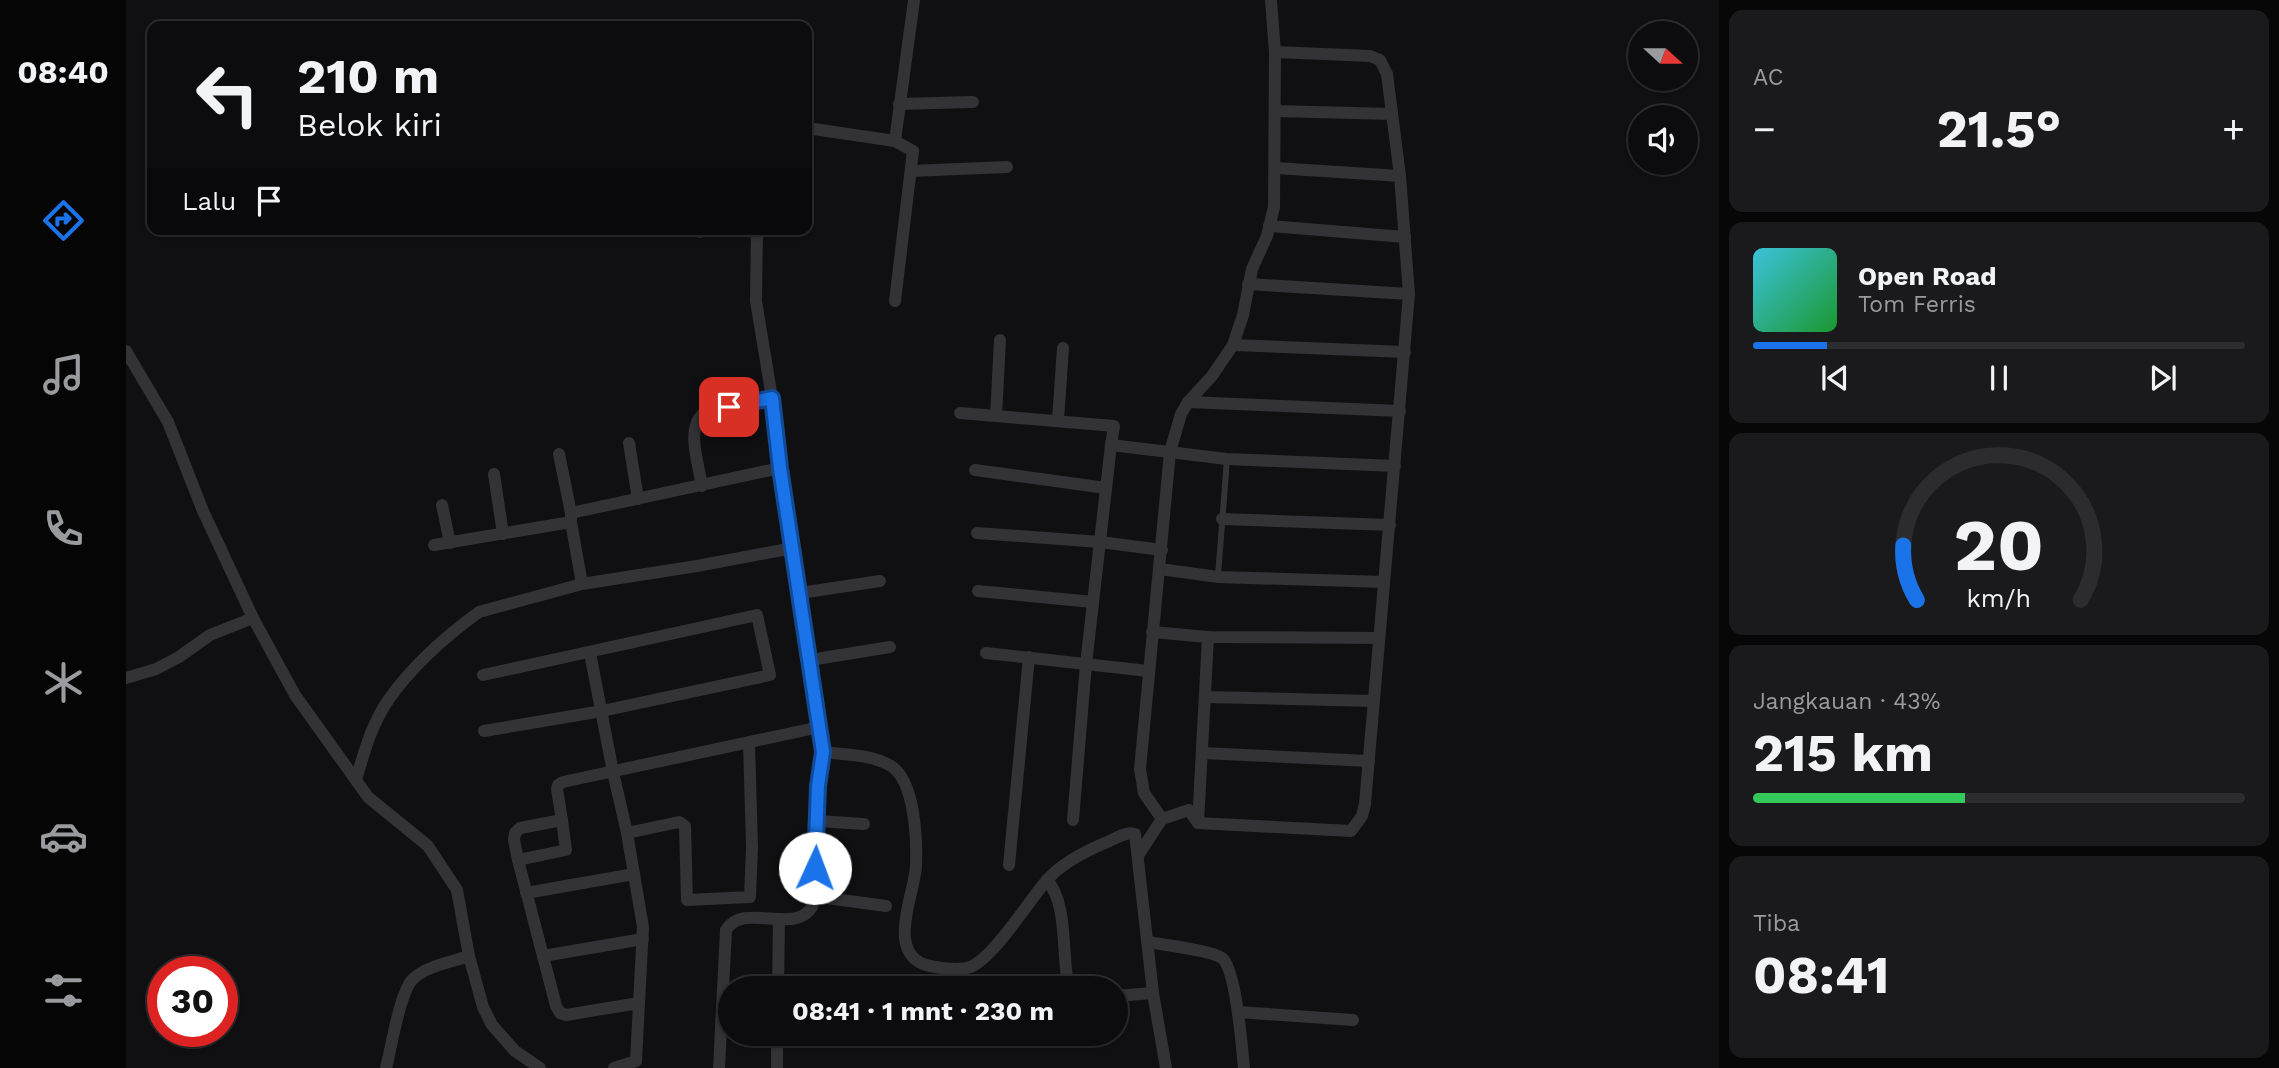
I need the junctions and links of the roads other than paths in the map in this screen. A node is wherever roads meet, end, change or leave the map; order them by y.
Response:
1 (914, 0) edge
2 (1272, 0) edge
3 (1275, 52) junction
4 (973, 102) dead end
5 (899, 104) junction
6 (1275, 111) junction
7 (1392, 114) junction
8 (812, 129) edge
9 (895, 141) junction
10 (1007, 167) dead end
11 (1276, 168) junction
12 (911, 171) junction
13 (1400, 176) junction
14 (1269, 226) junction
15 (757, 235) edge
16 (1405, 237) junction
17 (1248, 284) junction
18 (1409, 293) junction
19 (895, 301) dead end
20 (1000, 340) dead end
21 (1233, 345) junction
22 (1063, 348) dead end
23 (126, 351) edge
24 (1405, 352) junction
25 (772, 398) junction
26 (1188, 402) junction
27 (1400, 411) junction
28 (960, 413) dead end
29 (996, 416) junction
30 (1058, 420) junction
31 (629, 443) dead end
32 (1111, 445) junction
33 (1170, 452) junction
34 (559, 454) dead end
35 (1227, 459) junction
36 (1395, 466) junction
37 (780, 468) junction
38 (975, 470) dead end
39 (494, 474) dead end
40 (702, 486) junction
41 (1106, 488) junction
42 (638, 499) junction
43 (442, 505) dead end
44 (571, 517) junction
45 (1222, 519) junction
46 (1390, 525) junction
47 (977, 533) dead end
48 (503, 534) junction
49 (1100, 542) junction
50 (450, 543) junction
51 (434, 545) dead end
52 (793, 548) junction
53 (1162, 550) junction
54 (1160, 569) junction
55 (1218, 577) junction
56 (880, 581) dead end
57 (1384, 582) junction
58 (582, 584) junction
59 (978, 592) dead end
60 (800, 593) junction
61 (1093, 603) junction
62 (253, 618) junction
63 (1152, 632) junction
64 (1209, 637) junction
65 (1378, 638) junction
66 (890, 647) dead end
67 (590, 653) junction
68 (985, 653) dead end
69 (1029, 657) junction
70 (810, 660) junction
71 (1086, 664) junction
72 (1148, 671) junction
73 (483, 675) dead end
74 (126, 678) edge
75 (1205, 697) junction
76 (1373, 701) junction
77 (602, 711) junction
78 (820, 727) junction
79 (484, 731) dead end
80 (749, 743) junction
81 (823, 752) junction
82 (1202, 753) junction
83 (1368, 761) junction
84 (613, 772) junction
85 (356, 780) junction
86 (562, 820) junction
87 (1073, 820) dead end
88 (1162, 820) junction
89 (817, 821) junction
90 (1198, 823) junction
91 (864, 824) dead end
92 (627, 833) junction
93 (1139, 854) junction
94 (518, 860) junction
95 (1009, 865) dead end
96 (635, 874) junction
97 (1047, 880) junction
98 (526, 893) junction
99 (812, 896) junction
100 (886, 906) dead end
101 (779, 919) junction
102 (643, 939) junction
103 (1148, 942) junction
104 (469, 956) junction
105 (543, 956) junction
106 (726, 976) edge
107 (778, 976) edge
108 (1068, 976) edge
109 (1153, 993) junction
110 (1128, 995) edge
111 (639, 1003) junction
112 (1238, 1012) junction
113 (1353, 1020) dead end
114 (721, 1046) edge
115 (778, 1046) edge
116 (636, 1065) edge
117 (386, 1068) edge
118 (540, 1068) edge
119 (614, 1068) edge
120 (719, 1068) edge
121 (777, 1068) edge
122 (1166, 1068) edge
123 (1244, 1068) edge

1 - 5 street
2 - 3 street
3 - 6 street
3 - 7 street
4 - 5 street
5 - 9 street
6 - 7 street
6 - 11 street
7 - 13 street
8 - 9 street
9 - 12 street
10 - 12 street
11 - 13 street
11 - 14 street
12 - 19 street
13 - 16 street
14 - 16 street
14 - 17 street
15 - 25 street
16 - 18 street
17 - 18 street
17 - 21 street
18 - 24 street
20 - 29 street
21 - 24 street
21 - 26 street
22 - 30 street
23 - 62 street
24 - 27 street
25 - 37 street
25 - 40 street
26 - 27 street
26 - 33 street
27 - 36 street
28 - 29 street
29 - 30 street
30 - 32 street
31 - 42 street
32 - 33 street
32 - 41 street
33 - 35 street
33 - 53 street
34 - 44 street
35 - 36 street
35 - 45 lane
36 - 46 street
37 - 40 street
37 - 52 street
38 - 41 street
39 - 48 street
40 - 42 street
41 - 49 street
42 - 44 street
43 - 50 street
44 - 48 street
44 - 58 street
45 - 46 street
45 - 55 lane
46 - 57 street
47 - 49 street
48 - 50 street
49 - 53 street
49 - 61 street
50 - 51 street
52 - 58 street
52 - 60 street
53 - 54 street
54 - 55 street
54 - 63 street
55 - 57 street
56 - 60 street
57 - 65 street
58 - 85 street
59 - 61 street
60 - 70 street
61 - 71 street
62 - 74 street
62 - 85 street
63 - 64 street
63 - 72 street
64 - 65 street
64 - 75 street
65 - 76 street
66 - 70 street
67 - 73 street
67 - 77 street
67 - 77 street
68 - 69 street
69 - 71 street
69 - 95 street
70 - 78 street
71 - 72 street
71 - 87 street
72 - 88 street
75 - 76 street
75 - 82 street
76 - 83 street
77 - 79 street
77 - 84 street
78 - 80 street
78 - 81 street
80 - 84 street
80 - 92 street
81 - 89 street
81 - 97 street
82 - 83 street
82 - 90 street
83 - 90 street
84 - 86 street
84 - 92 street
85 - 104 street
86 - 94 street
86 - 94 street
88 - 90 street
88 - 93 street
89 - 91 street
89 - 99 street
92 - 96 street
93 - 97 street
93 - 103 street
94 - 98 street
96 - 98 street
96 - 102 street
97 - 108 street
98 - 105 street
99 - 100 street
99 - 101 street
101 - 106 street
101 - 107 street
102 - 105 street
102 - 111 street
103 - 109 street
103 - 112 street
104 - 117 street
104 - 118 street
105 - 111 street
109 - 110 street
109 - 122 street
111 - 116 street
112 - 113 street
112 - 123 street
114 - 120 street
115 - 121 street
116 - 119 street

